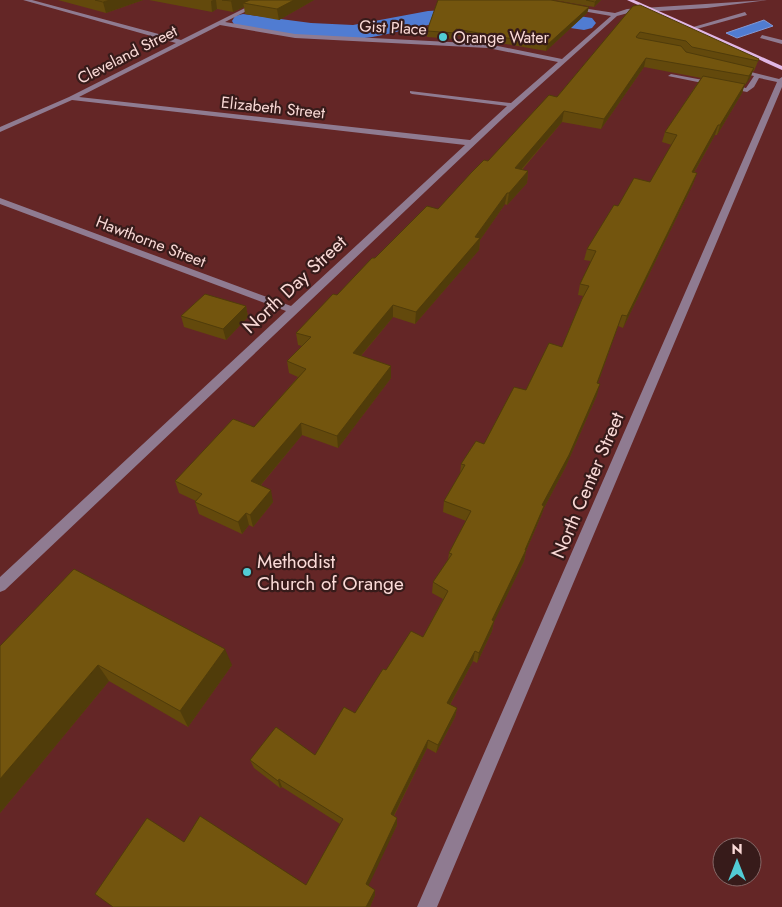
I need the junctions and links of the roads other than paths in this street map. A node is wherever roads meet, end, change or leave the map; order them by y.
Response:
1 (26, 0) edge
2 (265, 0) edge
3 (764, 0) edge
4 (561, 5) edge
5 (622, 7) edge
6 (652, 10) junction
7 (745, 14) dead end
8 (220, 23) junction
9 (693, 28) junction
10 (762, 37) dead end
11 (180, 42) junction
12 (782, 42) edge
13 (564, 61) junction
14 (725, 68) edge
15 (671, 76) edge
16 (757, 76) junction
17 (782, 76) edge
18 (412, 92) dead end
19 (71, 98) junction
20 (513, 105) junction
21 (0, 130) edge
22 (472, 143) junction
23 (0, 201) edge
24 (292, 310) junction
25 (0, 586) edge
26 (427, 907) edge

1 - 11 street
2 - 8 street, Cleveland Street
3 - 6 street
4 - 5 street
5 - 6 street
5 - 6 main road
5 - 13 street, North Day Street
6 - 9 main road
7 - 9 street
8 - 11 street, Cleveland Street
8 - 13 street, Gist Place
9 - 17 main road
10 - 12 street
11 - 19 street, Cleveland Street
13 - 20 street, North Day Street
14 - 16 street
15 - 16 street
16 - 17 street
17 - 26 street, North Center Street
18 - 20 street
19 - 21 street, Cleveland Street
19 - 22 street, Elizabeth Street
20 - 22 street, North Day Street
22 - 24 street, North Day Street
23 - 24 street, Hawthorne Street
24 - 25 street, North Day Street

